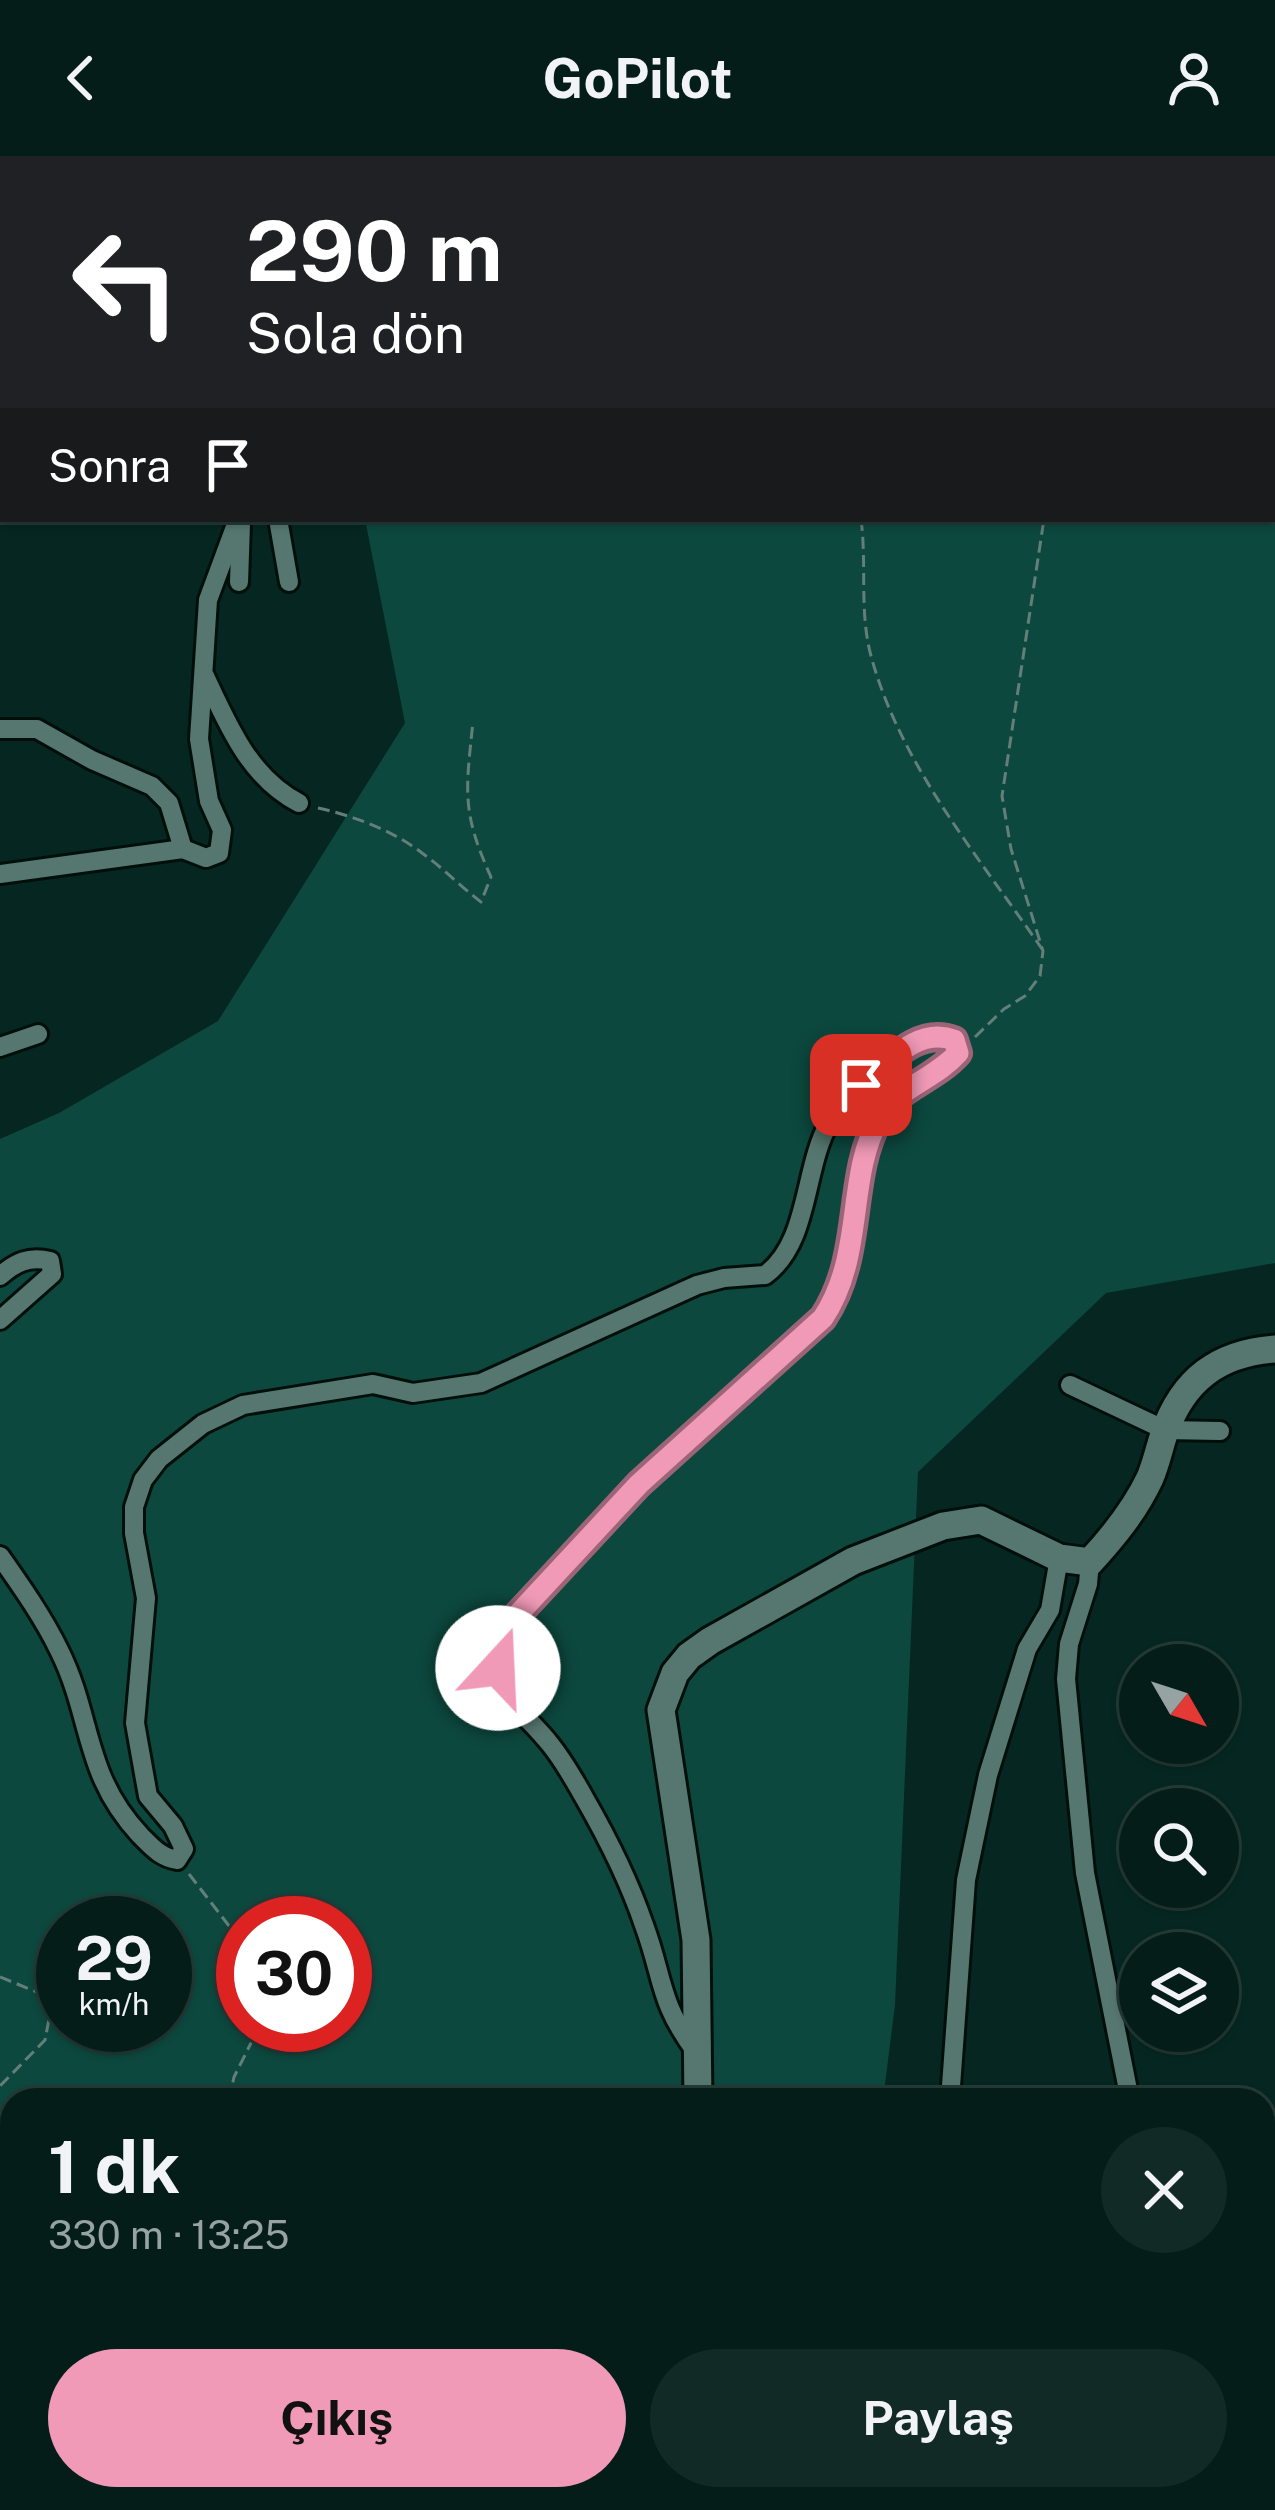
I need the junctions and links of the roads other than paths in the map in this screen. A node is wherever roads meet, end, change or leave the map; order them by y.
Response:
1 (239, 522) edge
2 (240, 522) edge
3 (279, 522) edge
4 (238, 582) dead end
5 (289, 582) dead end
6 (203, 672) junction
7 (0, 729) edge
8 (299, 803) road end
9 (183, 849) junction
10 (0, 874) edge
11 (38, 1034) dead end
12 (0, 1047) edge
13 (0, 1276) edge
14 (0, 1320) edge
15 (1275, 1348) edge
16 (1070, 1385) dead end
17 (1165, 1430) junction
18 (1220, 1431) dead end
19 (0, 1556) edge
20 (1059, 1558) junction
21 (1090, 1562) junction
22 (696, 2052) junction
23 (698, 2088) edge
24 (951, 2088) edge
25 (1128, 2088) edge

1 - 6 street
2 - 4 street
3 - 5 street
6 - 8 street
6 - 9 street
7 - 9 street
9 - 10 street
11 - 12 street
13 - 14 street
15 - 17 street
16 - 17 street
17 - 18 street
17 - 21 street
19 - 22 street
20 - 21 street
20 - 22 street
20 - 24 street
21 - 25 street
22 - 23 street

